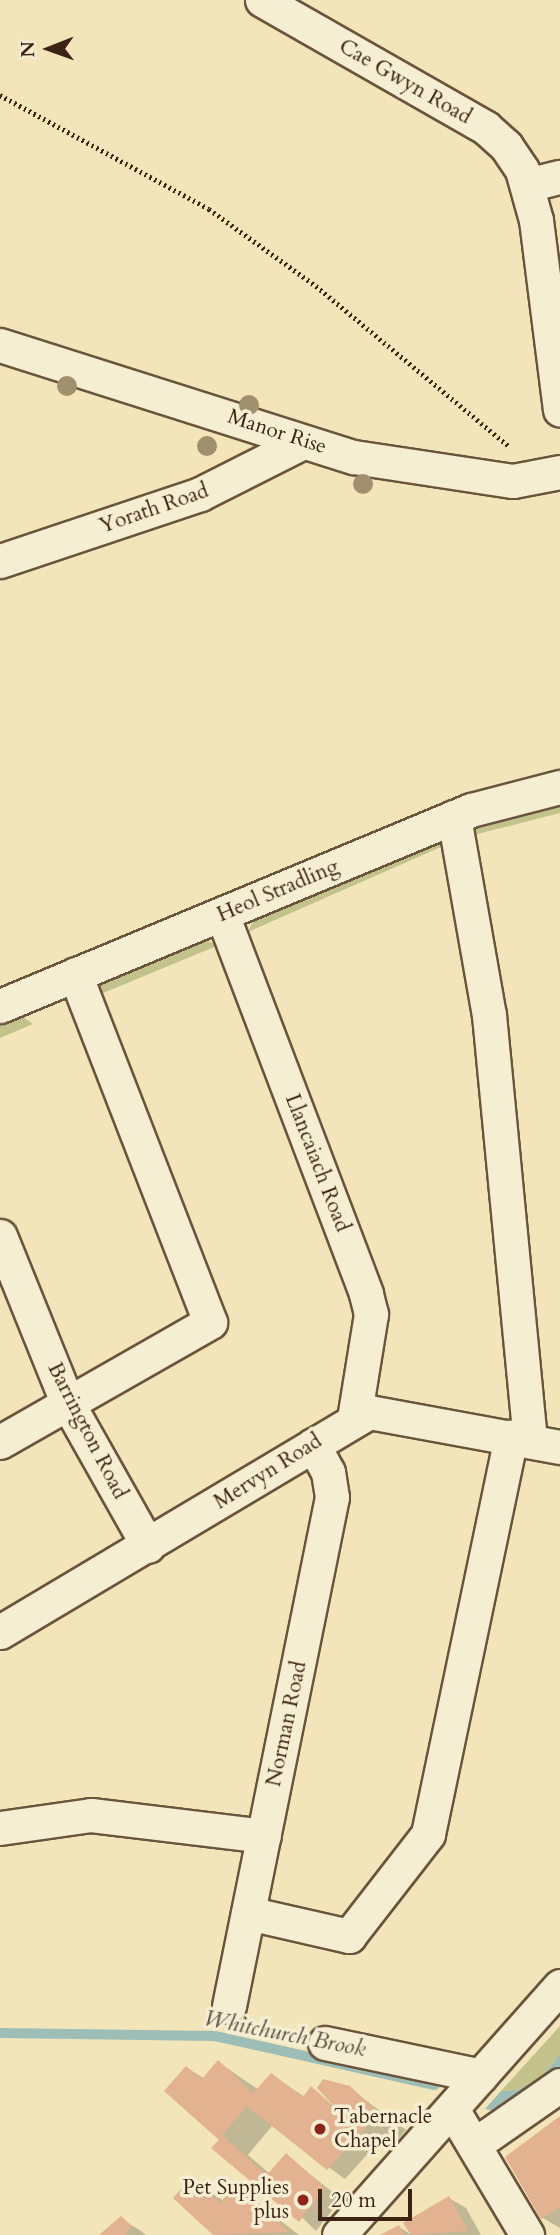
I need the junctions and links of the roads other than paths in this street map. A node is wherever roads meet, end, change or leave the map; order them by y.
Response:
1 (262, 0) edge
2 (310, 11) edge
3 (560, 177) edge
4 (527, 185) junction
5 (0, 345) edge
6 (560, 409) edge
7 (303, 442) junction
8 (548, 476) edge
9 (0, 561) edge
10 (560, 787) edge
11 (454, 817) junction
12 (222, 914) junction
13 (75, 974) junction
14 (0, 1006) edge
15 (0, 1236) edge
16 (67, 1402) junction
17 (354, 1419) junction
18 (534, 1441) edge
19 (0, 1442) edge
20 (313, 1445) junction
21 (148, 1546) junction
22 (0, 1632) edge
23 (0, 1828) edge
24 (264, 1836) junction
25 (248, 1913) junction
26 (560, 1986) edge
27 (229, 2006) dead end
28 (325, 2042) dead end
29 (481, 2076) junction
30 (560, 2085) edge
31 (452, 2109) junction
32 (474, 2145) junction
33 (340, 2235) edge
34 (527, 2235) edge

1 - 2 street, Cae Gwyn Road
2 - 4 street, Cae Gwyn Road
3 - 4 street
4 - 6 street, Cae Gwyn Road
5 - 7 street, Manor Rise
7 - 8 street, Manor Rise
7 - 9 street, Yorath Road
10 - 11 street, Heol Stradling
11 - 12 street, Heol Stradling
11 - 18 street
12 - 13 street, Heol Stradling
12 - 17 street, Llancaiach Road
13 - 14 street, Heol Stradling
13 - 16 street
15 - 16 street, Barrington Road
16 - 19 street
16 - 21 street, Barrington Road
17 - 18 street, Mervyn Road
17 - 20 street, Mervyn Road
18 - 25 street
20 - 21 street, Mervyn Road
20 - 24 street, Norman Road
21 - 22 street, Mervyn Road
23 - 24 street
24 - 25 street, Norman Road
25 - 27 street, Norman Road
26 - 29 street
28 - 29 street
29 - 31 street
30 - 32 street
31 - 32 street
31 - 33 street
32 - 34 street

